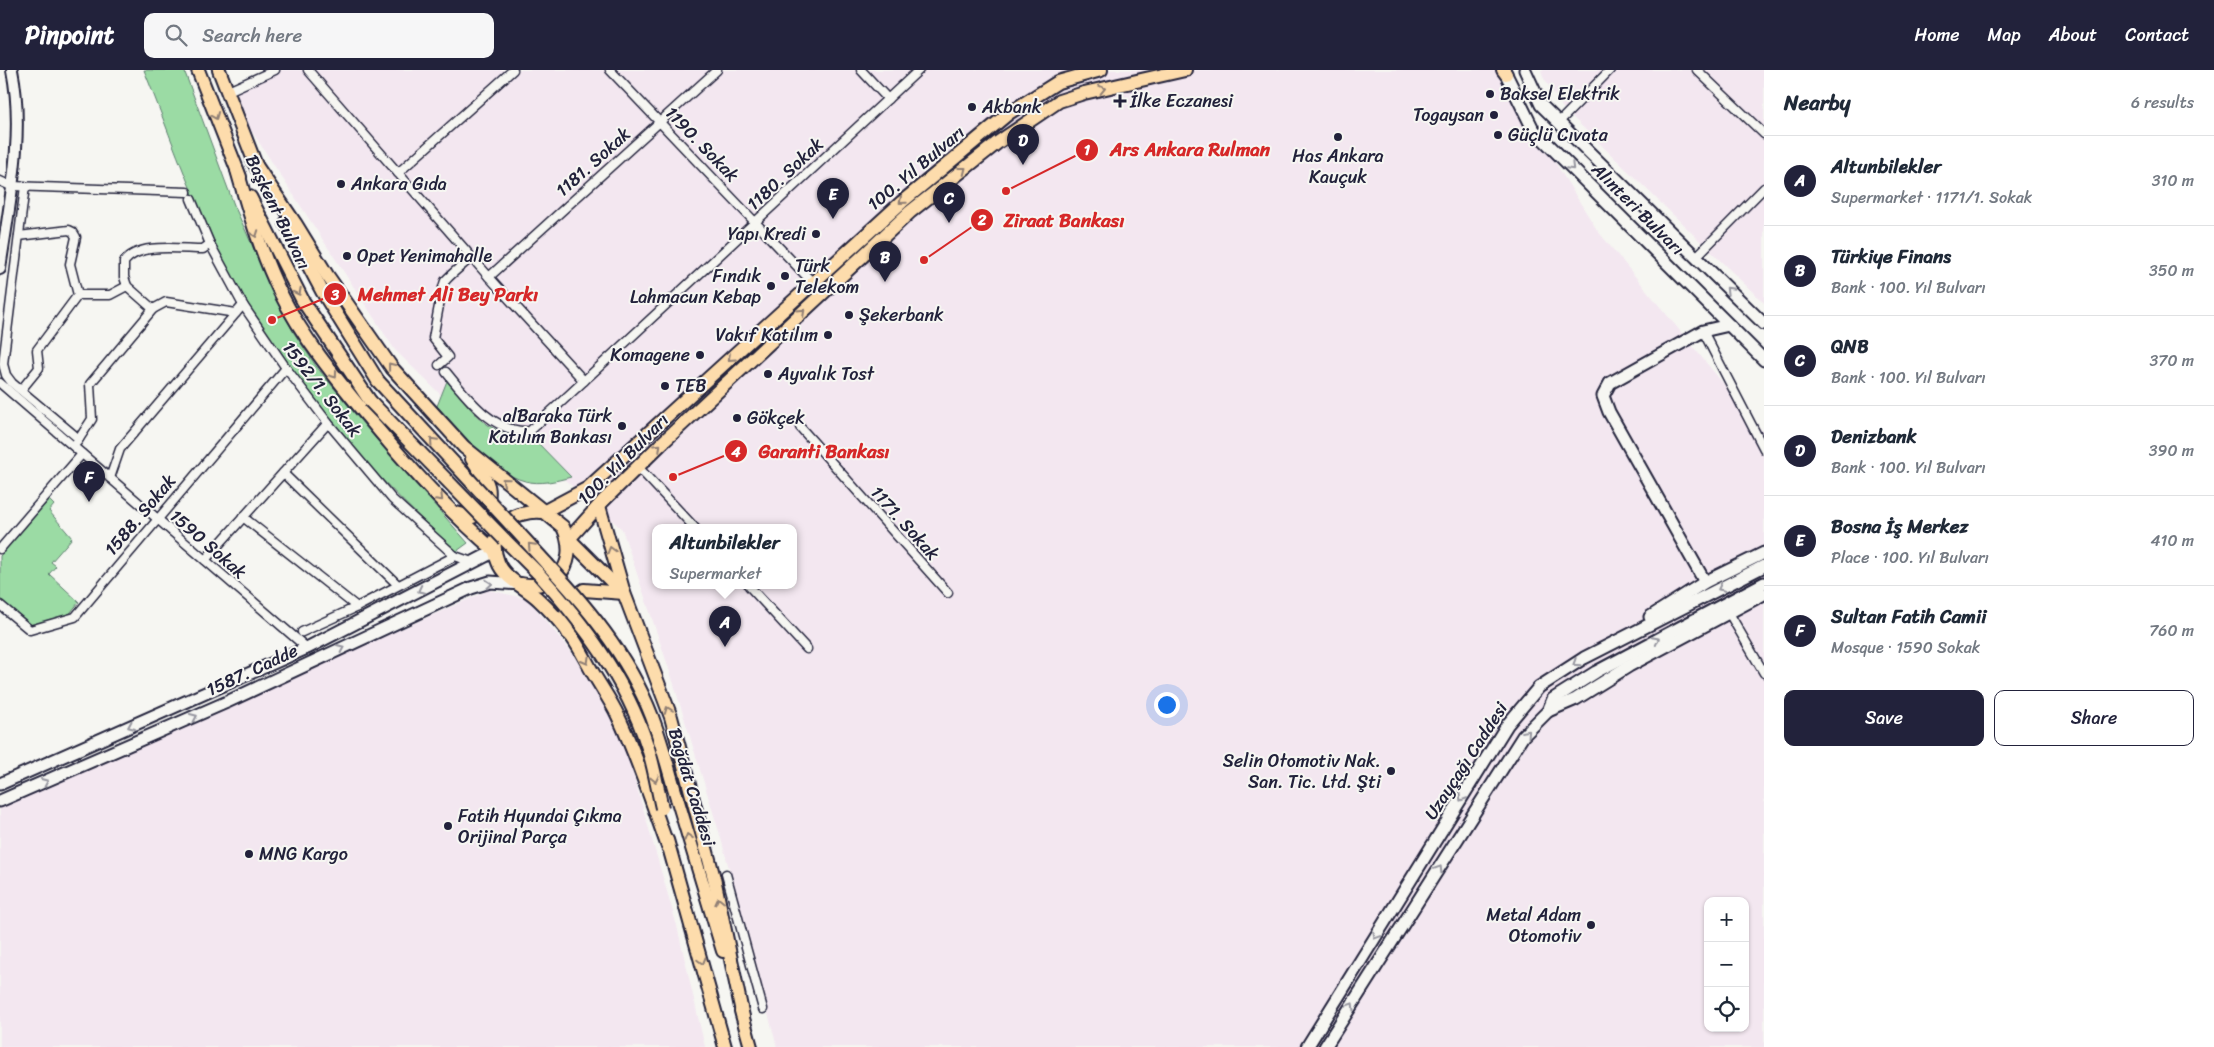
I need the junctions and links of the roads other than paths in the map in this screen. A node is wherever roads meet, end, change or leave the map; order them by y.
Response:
1 (12, 70) edge
2 (198, 70) edge
3 (219, 70) edge
4 (274, 70) edge
5 (320, 70) edge
6 (514, 70) edge
7 (610, 70) edge
8 (717, 70) edge
9 (861, 70) edge
10 (919, 70) edge
11 (1185, 70) edge
12 (1525, 70) edge
13 (1610, 70) edge
14 (1697, 70) edge
15 (1093, 71) edge
16 (1504, 71) edge
17 (311, 73) edge
18 (226, 92) junction
19 (888, 99) junction
20 (660, 122) junction
21 (1559, 122) junction
22 (1764, 134) edge
23 (253, 161) junction
24 (237, 170) junction
25 (398, 173) junction
26 (0, 181) edge
27 (11, 186) junction
28 (25, 186) junction
29 (1764, 188) edge
30 (755, 222) junction
31 (19, 236) junction
32 (210, 244) junction
33 (472, 257) junction
34 (1696, 257) junction
35 (0, 269) edge
36 (489, 276) junction
37 (813, 283) junction
38 (127, 286) junction
39 (78, 295) junction
40 (243, 305) junction
41 (153, 309) junction
42 (1716, 312) junction
43 (236, 313) junction
44 (1764, 324) edge
45 (1729, 325) junction
46 (1703, 331) junction
47 (1764, 360) edge
48 (439, 365) dead end
49 (286, 368) junction
50 (446, 372) dead end
51 (584, 381) junction
52 (0, 383) edge
53 (21, 390) junction
54 (328, 423) junction
55 (800, 427) dead end
56 (79, 439) junction
57 (73, 446) junction
58 (464, 447) junction
59 (1764, 449) edge
60 (82, 454) junction
61 (638, 466) junction
62 (283, 473) junction
63 (110, 478) junction
64 (588, 488) junction
65 (599, 506) junction
66 (543, 512) junction
67 (456, 513) junction
68 (243, 517) junction
69 (156, 519) junction
70 (691, 524) edge
71 (514, 528) joint
72 (504, 539) joint
73 (569, 539) junction
74 (0, 549) edge
75 (495, 551) junction
76 (1764, 553) edge
77 (455, 556) junction
78 (205, 560) junction
79 (472, 562) junction
80 (1764, 566) edge
81 (1705, 582) junction
82 (1764, 583) edge
83 (521, 584) junction
84 (398, 585) junction
85 (752, 589) edge
86 (624, 593) junction
87 (948, 593) dead end
88 (1764, 594) edge
89 (0, 605) edge
90 (357, 607) junction
91 (1729, 613) junction
92 (302, 632) dead end
93 (568, 632) junction
94 (1609, 645) junction
95 (307, 648) junction
96 (807, 649) dead end
97 (1764, 673) edge
98 (1548, 711) junction
99 (0, 784) edge
100 (0, 801) edge
101 (668, 847) junction
102 (726, 874) dead end
103 (763, 1009) dead end
104 (743, 1017) junction
105 (725, 1047) edge
106 (751, 1047) edge
107 (1307, 1047) edge
108 (1325, 1047) edge

1 - 27 street
2 -> 24 main road, Başkent Bulvarı
3 - 18 main road, Başkent Bulvarı
4 - 18 street
5 - 17 street
6 - 25 street
7 - 20 street, 1190. Sokak
8 - 20 street, 1181. Sokak
9 - 19 street
10 - 19 street, 1180. Sokak
61 -> 11 main road, 100. Yıl Bulvarı
12 - 21 main road, Alınteri Bulvarı
13 - 21 street
14 - 22 street
15 -> 37 main road, 100. Yıl Bulvarı
16 -> 42 main road, Alınteri Bulvarı
17 - 25 street
18 - 23 main road, Başkent Bulvarı
19 - 30 street, 1180. Sokak
20 - 30 street, 1190. Sokak
20 - 36 street, 1181. Sokak
21 - 34 main road, Alınteri Bulvarı
58 -> 23 main road
71 -> 23 main road, Başkent Bulvarı, bridge
24 -> 67 main road
24 -> 72 main road, Başkent Bulvarı, bridge
25 - 33 street
26 - 27 street
27 - 28 street
27 - 35 street
28 - 31 street
28 - 32 street, 1592/1. Sokak
29 - 34 street
30 - 37 street, 1190. Sokak
30 - 51 street, 1180. Sokak
31 - 39 street
31 - 53 street
32 - 38 street
32 - 40 street, 1592/1. Sokak
33 - 36 street
33 - 48 street
44 -> 34 main road, Alınteri Bulvarı
36 - 51 street
37 -> 64 main road, 100. Yıl Bulvarı
38 - 39 street
38 - 41 street
39 - 53 street
40 - 43 street
40 - 49 street, 1592/1. Sokak
41 - 43 street
41 - 56 street
42 - 45 main road, Alınteri Bulvarı
42 - 46 main road
43 - 63 street
45 - 46 main road
45 - 47 main road, Alınteri Bulvarı
46 - 59 street
46 - 81 main road
49 - 54 street, 1592/1. Sokak
49 - 69 street, 1588. Sokak
50 - 51 street, 1180. Sokak
52 - 57 street, 1590 Sokak
53 - 56 street
54 - 62 street
54 - 77 street, 1592/1. Sokak
55 - 87 street, 1171. Sokak
56 - 57 street
57 - 60 street, 1590 Sokak
66 -> 58 main road
58 - 67 main road
60 - 63 street, 1590 Sokak
60 - 74 street
61 - 65 main road, 100. Yıl Bulvarı
61 - 70 street
62 - 68 street
62 - 84 street
63 - 69 street, 1590 Sokak
64 - 65 main road
64 - 66 main road, 100. Yıl Bulvarı
65 - 73 main road, 100. Yıl Bulvarı
86 -> 65 main road
66 - 73 main road
66 - 75 main road
67 - 75 main road
68 - 78 street
68 - 90 street
69 - 78 street, 1590 Sokak
69 - 89 street, 1588. Sokak
104 -> 71 main road, Bağdat Caddesi, bridge
72 -> 101 main road, Bağdat Caddesi, bridge
73 - 83 main road
73 - 86 main road
75 - 79 main road, 1587. Cadde
75 - 83 main road
76 - 81 main road
77 - 79 street, 1592/1. Sokak
77 - 84 street
78 - 95 street, 1590 Sokak
79 -> 95 main road, 1587. Cadde
80 -> 94 main road, Uzayçağı Caddesi
81 - 94 main road
98 -> 82 main road, Uzayçağı Caddesi
83 - 93 main road
100 -> 83 main road, 1587. Cadde
84 - 90 street
85 - 96 street
86 - 93 main road
104 -> 86 main road
88 - 91 main road
90 - 92 street
91 - 97 street
91 - 98 main road
93 -> 101 main road
94 -> 107 main road, Uzayçağı Caddesi
95 -> 99 main road, 1587. Cadde
108 -> 98 main road, Uzayçağı Caddesi
101 -> 105 main road, Bağdat Caddesi
102 - 103 street
104 - 106 main road, Bağdat Caddesi

